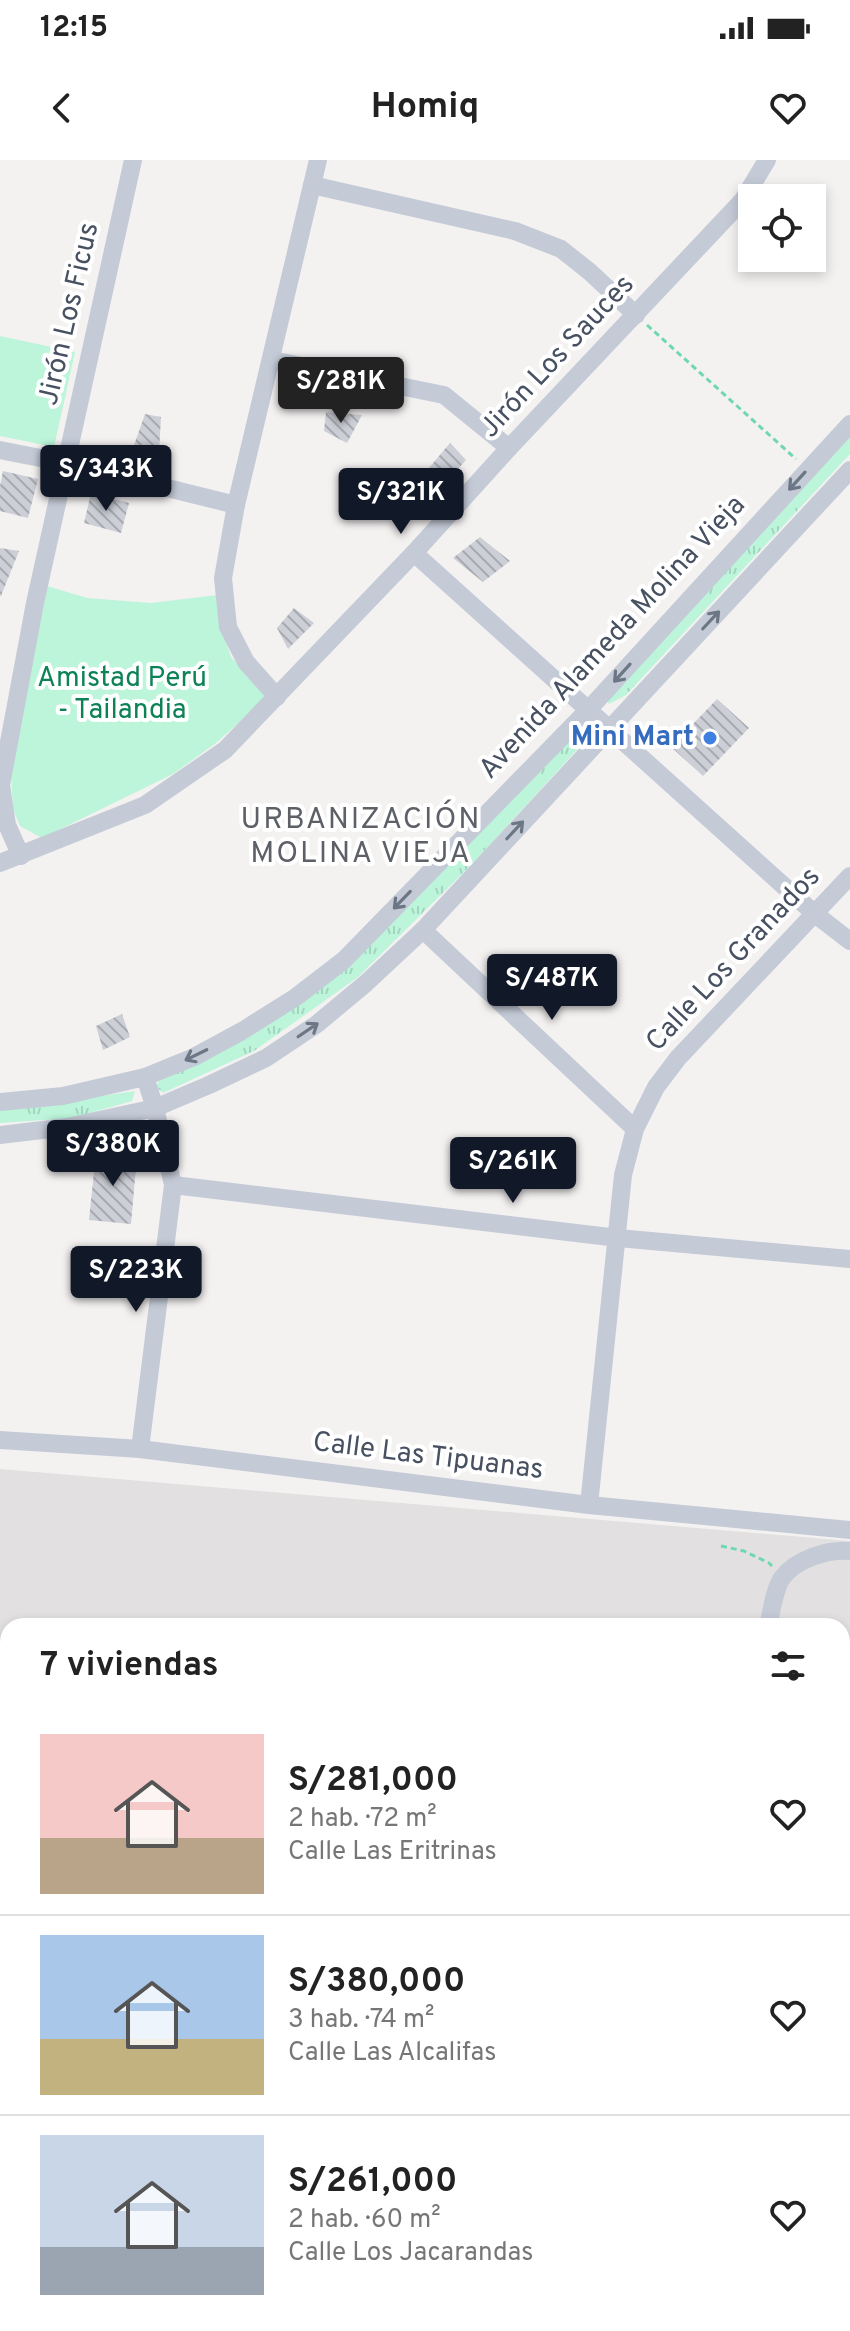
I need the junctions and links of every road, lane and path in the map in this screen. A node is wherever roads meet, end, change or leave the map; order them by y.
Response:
1 (133, 160) edge
2 (318, 160) edge
3 (767, 160) edge
4 (312, 185) junction
5 (636, 315) junction
6 (272, 360) junction
7 (850, 424) edge
8 (509, 448) junction
9 (0, 450) edge
10 (66, 463) junction
11 (808, 469) junction
12 (850, 470) edge
13 (236, 505) junction
14 (414, 553) junction
15 (277, 697) junction
16 (589, 709) junction
17 (610, 729) junction
18 (1, 787) edge
19 (21, 856) junction
20 (0, 863) edge
21 (850, 876) edge
22 (815, 914) junction
23 (423, 930) junction
24 (850, 941) edge
25 (145, 1077) junction
26 (0, 1102) edge
27 (155, 1108) junction
28 (635, 1129) junction
29 (0, 1135) edge
30 (173, 1185) junction
31 (618, 1238) junction
32 (850, 1259) edge
33 (0, 1440) edge
34 (140, 1449) junction
35 (589, 1505) junction
36 (850, 1530) edge
37 (721, 1546) dead end
38 (850, 1551) edge
39 (781, 1578) junction
40 (770, 1618) edge

1 - 10 street, Jirón Los Ficus
2 - 4 street
3 - 5 street, Jirón Los Sauces
4 - 5 street
4 - 6 street
5 - 8 street, Jirón Los Sauces
5 - 11 path
6 - 8 street
6 - 13 street
7 - 11 street, Avenida Alameda Molina Vieja
8 - 14 street, Jirón Los Sauces
9 - 10 street
10 - 13 street
10 - 18 street, Jirón Los Ficus
11 -> 16 street, Avenida Alameda Molina Vieja
17 -> 12 street
13 - 15 street
14 - 15 street, Jirón Los Sauces
14 - 16 street
15 - 19 street, Jirón Los Sauces
16 - 17 street
16 -> 25 street, Avenida Alameda Molina Vieja
17 - 22 street
23 -> 17 street
18 - 19 street, Jirón Los Ficus
19 - 20 street, Jirón Los Sauces
21 - 22 street, Calle Los Granados
22 - 24 street
22 - 28 street, Calle Los Granados
27 -> 23 street
23 - 28 street
25 - 26 street, Avenida Alameda Molina Vieja
25 - 27 street
27 - 29 street
27 - 30 street
28 - 31 street, Calle Los Granados
30 - 31 street
30 - 34 street
31 - 32 street
31 - 35 street, Calle Los Granados
33 - 34 street, Calle Las Tipuanas
34 - 35 street, Calle Las Tipuanas
35 - 36 street, Calle Las Tipuanas
37 - 39 path
38 - 39 street
39 - 40 street

